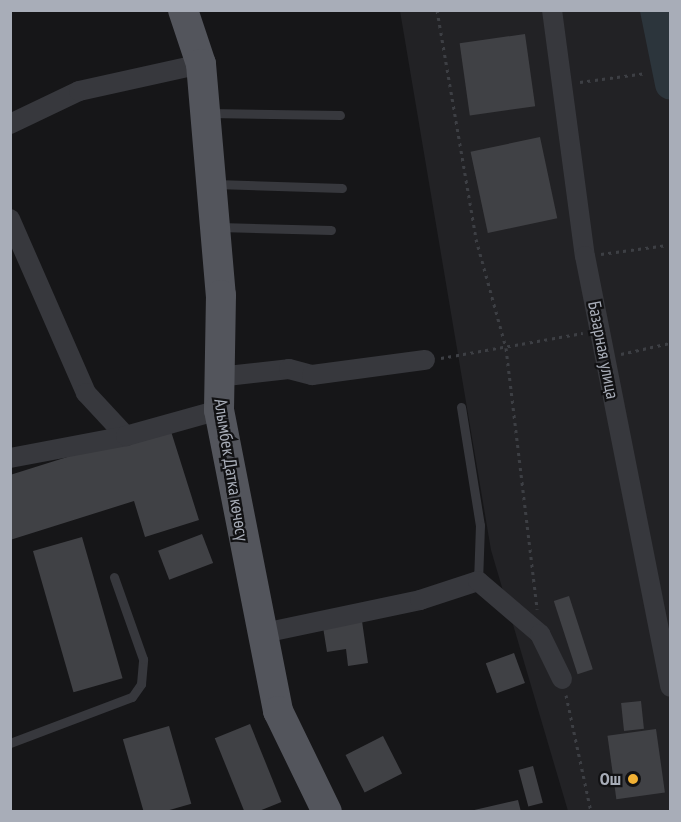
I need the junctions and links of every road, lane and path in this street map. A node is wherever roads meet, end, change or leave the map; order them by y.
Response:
1 (183, 10) edge
2 (437, 10) edge
3 (552, 10) edge
4 (201, 64) junction
5 (646, 73) dead end
6 (562, 85) junction
7 (206, 113) junction
8 (340, 115) dead end
9 (10, 124) edge
10 (211, 183) junction
11 (342, 188) dead end
12 (11, 222) edge
13 (215, 227) junction
14 (331, 230) dead end
15 (667, 245) dead end
16 (585, 256) junction
17 (599, 330) junction
18 (670, 344) edge
19 (506, 348) junction
20 (604, 357) junction
21 (425, 360) joint
22 (218, 377) junction
23 (461, 407) dead end
24 (219, 410) junction
25 (126, 436) junction
26 (10, 458) edge
27 (114, 577) dead end
28 (478, 581) junction
29 (259, 634) junction
30 (540, 634) junction
31 (562, 679) joint
32 (670, 687) edge
33 (10, 743) edge
34 (327, 812) edge
35 (591, 812) edge

1 - 4 main road, Алымбек Датка көчөсү
2 - 19 path
3 - 6 street, Базарная улица
4 - 7 main road, Алымбек Датка көчөсү
4 - 9 street
5 - 6 path
6 - 16 street, Базарная улица
7 - 8 lane
7 - 10 main road, Алымбек Датка көчөсү
10 - 11 lane
10 - 13 main road, Алымбек Датка көчөсү
12 - 25 street
13 - 14 lane
13 - 22 main road, Алымбек Датка көчөсү
15 - 16 path
16 - 17 street, Базарная улица
17 - 19 path
17 - 20 street, Базарная улица
18 - 20 path
19 - 21 path
19 - 30 path
20 - 32 street, Базарная улица
21 - 22 street
22 - 24 main road, Алымбек Датка көчөсү
23 - 28 lane
24 - 25 street
24 - 29 main road, Алымбек Датка көчөсү
25 - 26 street
27 - 33 lane
28 - 29 street
28 - 30 street
29 - 34 main road, Алымбек Датка көчөсү
30 - 31 street
31 - 35 path

